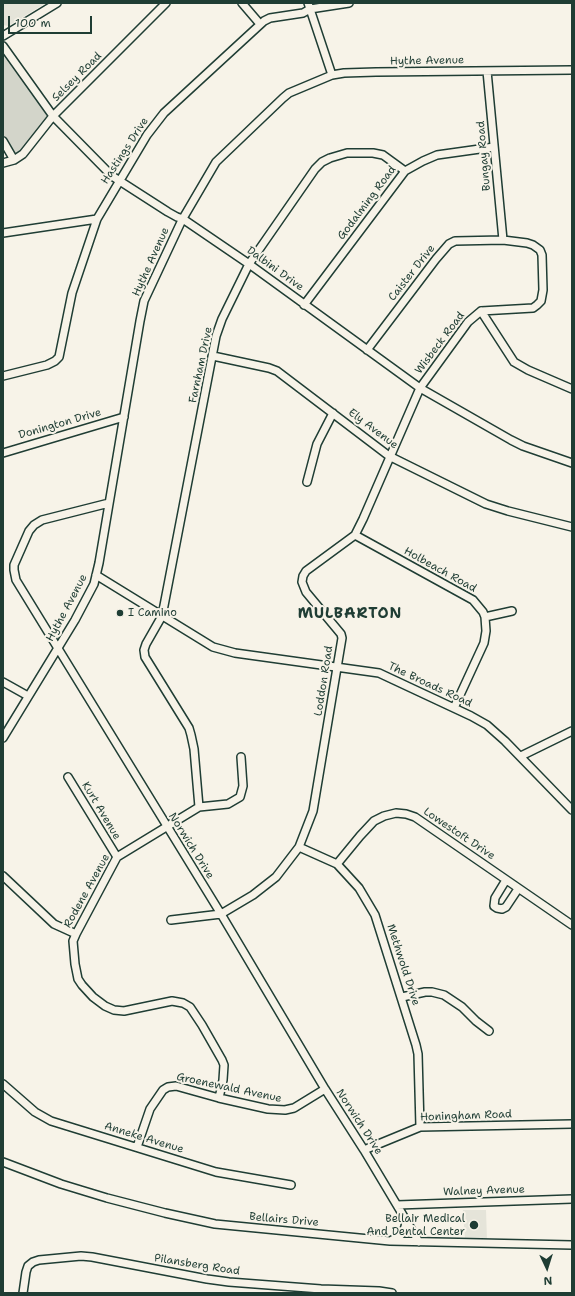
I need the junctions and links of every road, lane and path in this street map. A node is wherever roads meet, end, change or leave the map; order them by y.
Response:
1 (57, 3) edge
2 (166, 3) edge
3 (242, 3) edge
4 (349, 3) edge
5 (309, 6) edge
6 (260, 24) junction
7 (3, 36) edge
8 (3, 46) edge
9 (572, 70) edge
10 (487, 71) junction
11 (332, 75) junction
12 (53, 116) junction
13 (3, 141) edge
14 (494, 147) junction
15 (14, 160) junction
16 (3, 163) edge
17 (405, 171) junction
18 (119, 181) junction
19 (97, 219) junction
20 (183, 219) junction
21 (3, 233) edge
22 (503, 240) junction
23 (538, 247) joint
24 (249, 264) junction
25 (304, 305) junction
26 (481, 311) junction
27 (367, 350) junction
28 (213, 356) junction
29 (3, 376) edge
30 (420, 388) junction
31 (572, 389) edge
32 (333, 413) junction
33 (124, 417) junction
34 (3, 453) edge
35 (390, 456) junction
36 (572, 463) edge
37 (308, 482) dead end
38 (109, 503) junction
39 (572, 527) edge
40 (355, 535) junction
41 (96, 575) junction
42 (512, 611) dead end
43 (162, 616) junction
44 (485, 617) junction
45 (58, 648) junction
46 (338, 667) junction
47 (3, 682) edge
48 (28, 696) junction
49 (454, 708) junction
50 (572, 731) edge
51 (3, 738) edge
52 (521, 756) junction
53 (241, 757) dead end
54 (68, 776) dead end
55 (199, 807) junction
56 (572, 810) edge
57 (166, 827) junction
58 (299, 847) junction
59 (117, 857) junction
60 (337, 864) junction
61 (3, 876) edge
62 (506, 880) junction
63 (518, 888) junction
64 (221, 914) junction
65 (171, 920) dead end
66 (572, 925) edge
67 (76, 934) junction
68 (402, 997) junction
69 (490, 1031) dead end
70 (3, 1084) edge
71 (325, 1089) junction
72 (219, 1098) junction
73 (572, 1124) edge
74 (420, 1127) junction
75 (137, 1147) junction
76 (364, 1150) junction
77 (3, 1162) edge
78 (291, 1185) dead end
79 (572, 1199) edge
80 (397, 1205) junction
81 (406, 1221) junction
82 (390, 1241) junction
83 (419, 1242) junction
84 (572, 1245) edge
85 (321, 1291) edge
86 (23, 1293) edge
87 (392, 1293) edge

1 - 7 street
2 - 12 street, Selsey Road
3 - 6 street
4 - 5 street, Hastings Drive
5 - 6 street, Hastings Drive
5 - 11 street
6 - 18 street, Hastings Drive
8 - 12 street, Dalbini Drive
9 - 10 street, Hythe Avenue
10 - 11 street, Hythe Avenue
10 - 14 street, Bungay Road
11 - 20 street, Hythe Avenue
12 - 15 street, Selsey Road
12 - 18 street, Dalbini Drive
13 - 15 street
14 - 17 street, Godalming Road
14 - 22 street, Bungay Road
15 - 16 street, Selsey Road
17 - 24 street, Farnham Drive
17 - 25 street, Godalming Road
18 - 19 street, Hastings Drive
18 - 20 street, Dalbini Drive
19 - 21 street
19 - 29 street, Hastings Drive
20 - 24 street, Dalbini Drive
20 - 33 street, Hythe Avenue
22 - 23 street, Caister Drive
22 - 27 street, Caister Drive
23 - 26 street, Wisbeck Road
24 - 25 street, Dalbini Drive
24 - 28 street, Farnham Drive
25 - 27 street, Dalbini Drive
26 - 30 street, Wisbeck Road
26 - 31 street
27 - 30 street, Dalbini Drive
28 - 32 street, Ely Avenue
28 - 43 street, Farnham Drive
30 - 35 street, Loddon Road
30 - 36 street, Dalbini Drive
32 - 35 street, Ely Avenue
32 - 37 street
33 - 34 street, Donington Drive
33 - 38 street, Hythe Avenue
35 - 39 street, Ely Avenue
35 - 40 street, Loddon Road
38 - 41 street, Hythe Avenue
38 - 45 street, Norwich Drive
40 - 44 street, Holbeach Road
40 - 46 street, Loddon Road
41 - 43 street, The Broads Road
41 - 45 street, Hythe Avenue
42 - 44 street
43 - 46 street, The Broads Road
43 - 55 street, Farnham Drive
44 - 49 street
45 - 48 street, Hythe Avenue
45 - 57 street, Norwich Drive
46 - 49 street, The Broads Road
46 - 58 street, Loddon Road
47 - 48 street
48 - 51 street, Hythe Avenue
49 - 52 street, The Broads Road
50 - 52 street
52 - 56 street, The Broads Road
53 - 55 street
54 - 59 street, Kurt Avenue
55 - 57 street, Rodene Avenue
57 - 59 street, Rodene Avenue
57 - 64 street, Norwich Drive
58 - 60 street, Methwold Drive
58 - 64 street, Loddon Road
59 - 67 street, Rodene Avenue
60 - 62 street, Lowestoft Drive
60 - 68 street, Methwold Drive
61 - 67 street
62 - 63 street, Lowestoft Drive
62 - 63 street
63 - 66 street, Lowestoft Drive
64 - 65 street, Loddon Road
64 - 71 street, Norwich Drive
67 - 72 street, Rodene Avenue
68 - 69 street
68 - 74 street, Methwold Drive
70 - 75 street, Anneke Avenue
71 - 72 street, Groenewald Avenue
71 - 76 street, Norwich Drive
72 - 75 street, Groenewald Avenue
73 - 74 street, Honingham Road
74 - 76 street, Honingham Road
75 - 78 street, Anneke Avenue
76 - 80 street, Norwich Drive
77 - 82 street, Bellairs Drive
79 - 80 street, Walney Avenue
80 - 81 street, Norwich Drive
81 - 82 street
81 - 83 street, Norwich Drive
82 - 83 street, Bellairs Drive
83 - 84 street, Bellairs Drive
85 - 86 street, Pilansberg Road
85 - 87 street, Pilansberg Road

